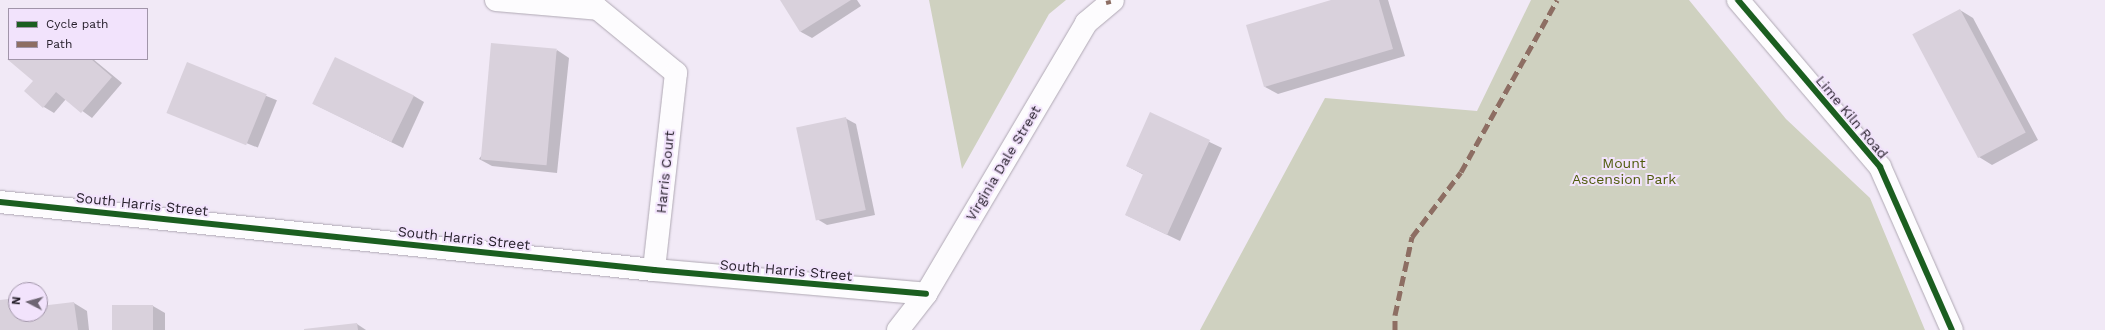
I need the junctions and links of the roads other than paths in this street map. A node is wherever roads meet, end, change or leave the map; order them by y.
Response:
1 (496, 0) edge
2 (1113, 0) edge
3 (1738, 0) edge
4 (0, 202) edge
5 (654, 270) junction
6 (926, 294) junction
7 (898, 330) edge
8 (1952, 330) edge

1 - 5 street, Harris Court
2 - 6 street, Virginia Dale Street
3 - 8 street, Lime Kiln Road
4 - 5 street, South Harris Street
5 - 6 street, South Harris Street
6 - 7 street, Virginia Dale Street

